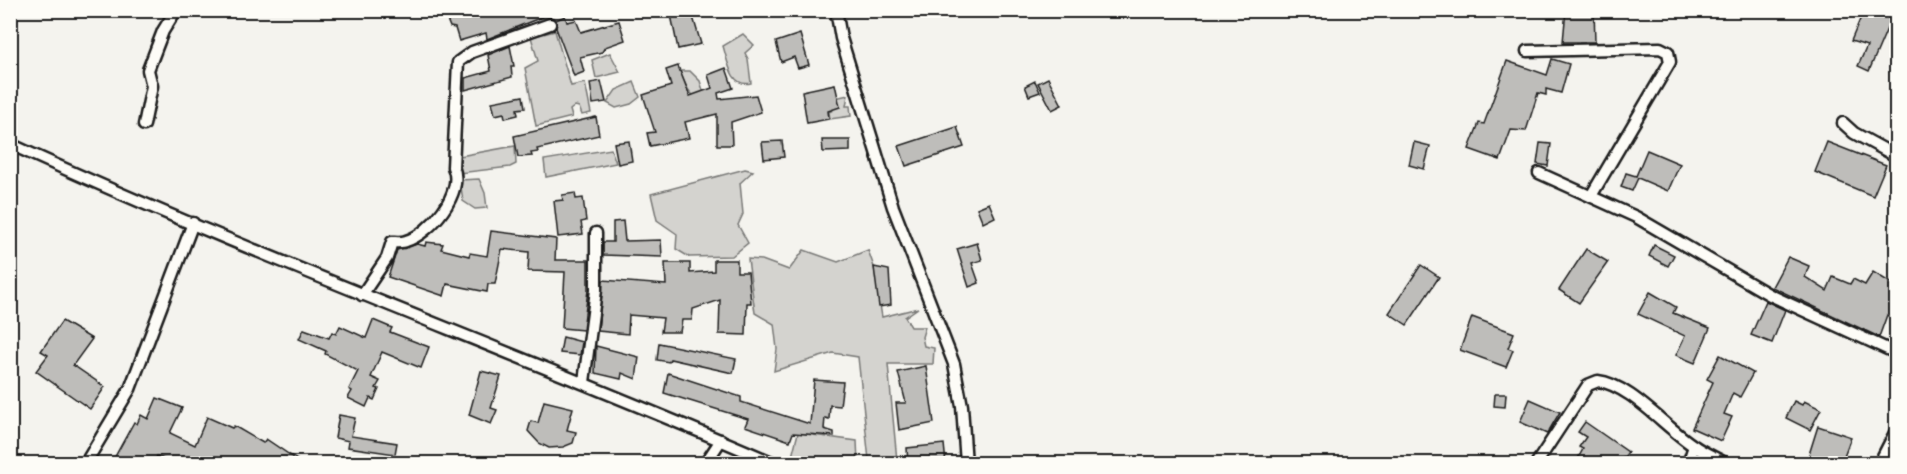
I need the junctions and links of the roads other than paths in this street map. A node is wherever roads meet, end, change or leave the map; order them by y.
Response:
1 (177, 10) edge
2 (836, 10) edge
3 (550, 24) dead end
4 (1527, 51) dead end
5 (1843, 123) dead end
6 (144, 125) dead end
7 (10, 144) edge
8 (1896, 156) edge
9 (1539, 173) dead end
10 (1591, 196) junction
11 (193, 223) junction
12 (596, 233) dead end
13 (362, 295) junction
14 (1896, 353) edge
15 (584, 382) junction
16 (1896, 431) edge
17 (721, 440) junction
18 (1694, 446) junction
19 (85, 464) edge
20 (705, 464) edge
21 (776, 464) edge
22 (966, 464) edge
23 (1536, 464) edge
24 (1688, 464) edge
25 (1727, 464) edge
26 (1879, 464) edge

1 - 6 street
2 - 22 street
3 - 13 street
4 - 10 street
5 - 8 street
7 - 11 street
9 - 10 street
10 - 14 street
11 - 13 street
11 - 19 street
12 - 15 street
13 - 15 street
15 - 17 street
16 - 26 street
17 - 20 street
17 - 21 street
18 - 23 street
18 - 24 street
18 - 25 street

